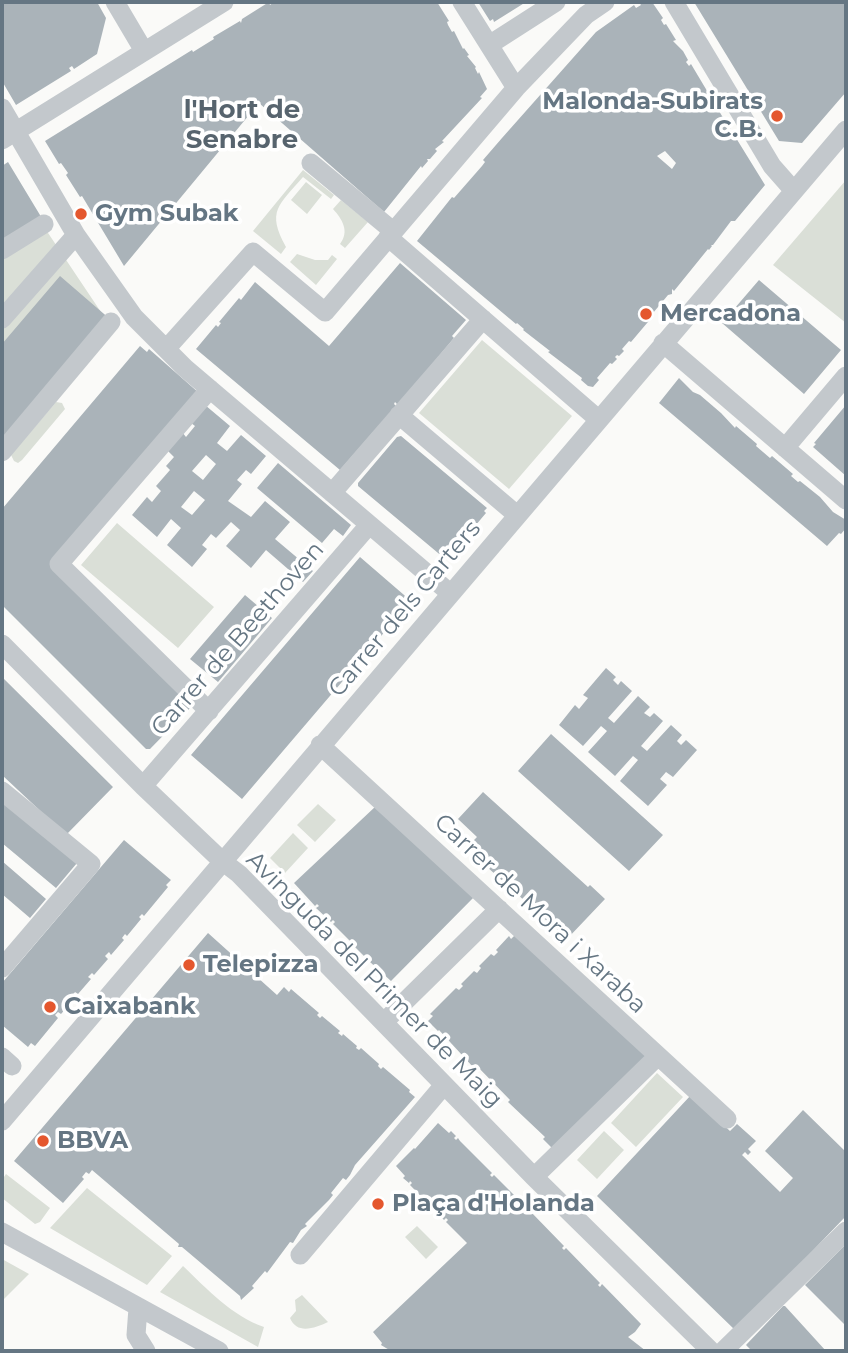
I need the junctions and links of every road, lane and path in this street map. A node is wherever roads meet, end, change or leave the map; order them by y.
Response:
1 (115, 2) edge
2 (225, 2) edge
3 (462, 2) edge
4 (555, 2) edge
5 (605, 2) edge
6 (674, 2) edge
7 (489, 45) junction
8 (144, 51) junction
9 (516, 88) junction
10 (2, 108) edge
11 (846, 130) edge
12 (9, 136) edge
13 (311, 163) dead end
14 (794, 191) junction
15 (44, 224) dead end
16 (390, 234) junction
17 (76, 235) junction
18 (2, 250) edge
19 (2, 319) edge
20 (483, 319) junction
21 (111, 322) dead end
22 (663, 343) junction
23 (167, 348) junction
24 (846, 376) edge
25 (210, 389) junction
26 (399, 415) junction
27 (598, 419) junction
28 (785, 448) junction
29 (2, 452) edge
30 (332, 493) junction
31 (846, 500) edge
32 (517, 515) junction
33 (369, 525) junction
34 (450, 593) junction
35 (2, 643) edge
36 (209, 711) junction
37 (320, 745) junction
38 (143, 786) junction
39 (2, 791) edge
40 (222, 861) junction
41 (499, 909) junction
42 (2, 968) edge
43 (384, 1022) junction
44 (658, 1056) junction
45 (444, 1085) junction
46 (727, 1119) dead end
47 (2, 1121) edge
48 (534, 1177) junction
49 (846, 1231) edge
50 (2, 1233) edge
51 (300, 1255) dead end
52 (138, 1308) junction
53 (146, 1351) edge
54 (219, 1351) edge
55 (711, 1351) edge
56 (723, 1351) edge

1 - 8 street
2 - 8 street
3 - 7 street
4 - 7 street
5 - 9 street
6 - 14 street
7 - 9 street
8 - 12 street
9 - 16 street
10 - 12 street
11 - 14 street, Carrer dels Carters
12 - 17 street
13 - 16 street
14 - 22 street, Carrer dels Carters
15 - 18 street
16 - 20 street
16 - 23 street
17 - 19 street
17 - 23 street
20 - 26 street
20 - 27 street
21 - 29 street
22 - 27 street, Carrer dels Carters
22 - 28 street
23 - 25 street
24 - 28 street
25 - 30 street
25 - 36 street
26 - 30 street
26 - 32 street
27 - 32 street, Carrer dels Carters
28 - 31 street
30 - 33 street
32 - 34 street, Carrer dels Carters
33 - 34 street
33 - 36 street, Carrer de Beethoven
34 - 37 street, Carrer dels Carters
35 - 38 street, Avinguda del Primer de Maig
36 - 38 street, Carrer de Beethoven
37 - 40 street, Carrer dels Carters
37 - 41 street, Carrer de Mora i Xaraba
38 - 40 street, Avinguda del Primer de Maig
39 - 42 street
40 - 43 street, Avinguda del Primer de Maig
40 - 47 street, Carrer dels Carters
41 - 43 street
41 - 44 street, Carrer de Mora i Xaraba
43 - 45 street, Avinguda del Primer de Maig
44 - 46 street, Carrer de Mora i Xaraba
44 - 48 street
45 - 48 street, Avinguda del Primer de Maig
45 - 51 street
48 - 55 street, Avinguda del Primer de Maig
49 - 56 street
50 - 52 street
52 - 53 street
52 - 54 street

